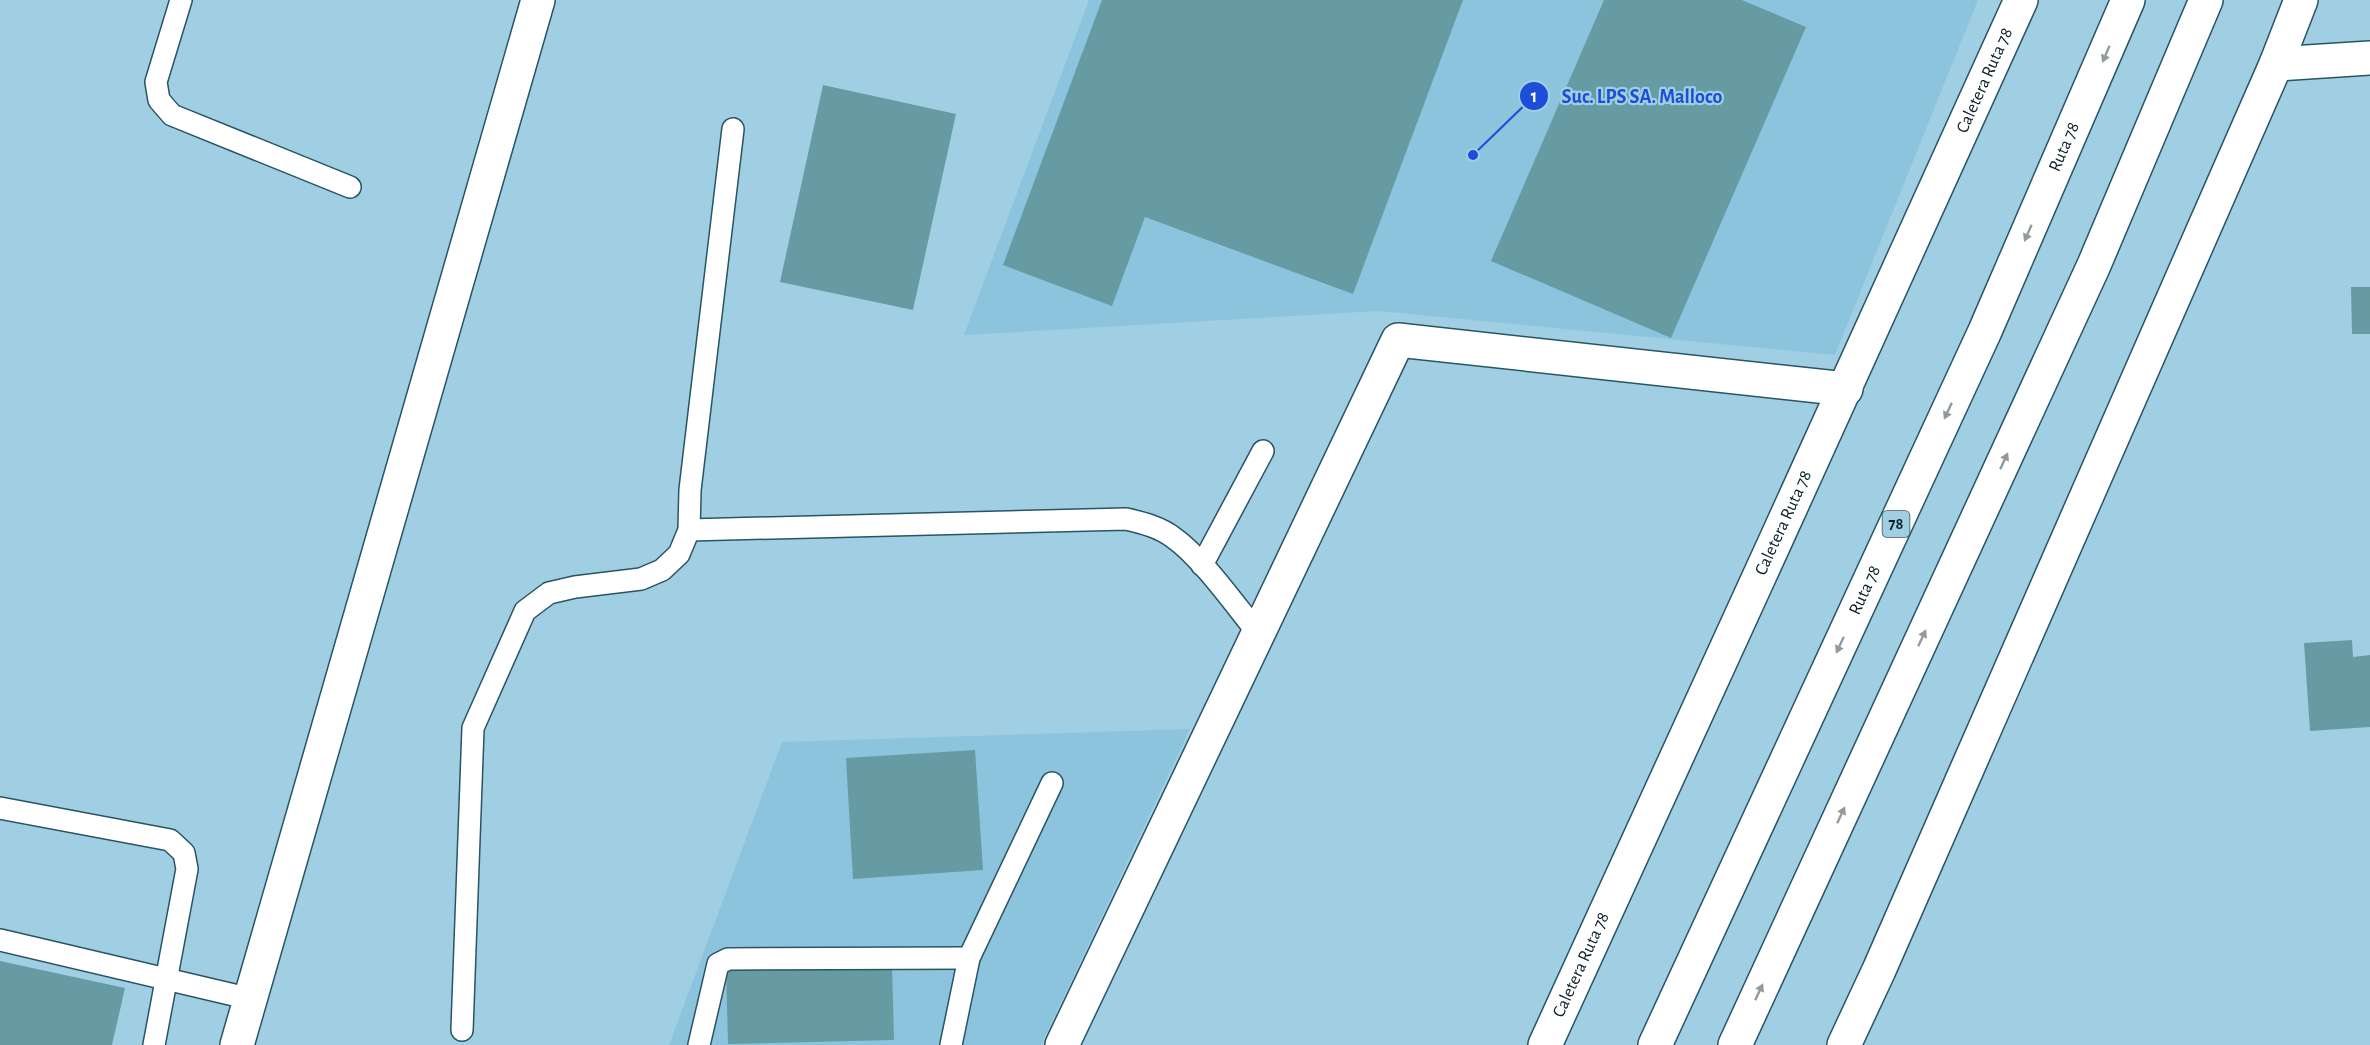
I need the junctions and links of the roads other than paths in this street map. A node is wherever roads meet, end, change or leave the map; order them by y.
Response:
1 (181, 0) edge
2 (538, 0) edge
3 (2020, 0) edge
4 (2128, 0) edge
5 (2206, 0) edge
6 (2301, 0) edge
7 (2370, 58) edge
8 (2276, 64) junction
9 (733, 129) dead end
10 (350, 187) dead end
11 (1846, 389) junction
12 (1263, 451) dead end
13 (689, 530) junction
14 (1202, 565) junction
15 (1258, 633) junction
16 (1052, 783) dead end
17 (0, 808) edge
18 (0, 940) edge
19 (969, 958) junction
20 (168, 979) junction
21 (251, 999) junction
22 (462, 1030) dead end
23 (154, 1045) edge
24 (237, 1045) edge
25 (699, 1045) edge
26 (951, 1045) edge
27 (1062, 1045) edge
28 (1545, 1045) edge
29 (1655, 1045) edge
30 (1735, 1045) edge
31 (1844, 1045) edge

1 - 10 lane
2 - 21 main road
3 - 11 main road, Caletera Ruta 78
4 -> 29 main road, Ruta 78 / 78
30 -> 5 main road
6 - 8 main road
7 - 8 main road
8 - 31 main road
9 - 13 lane
11 - 15 main road
11 - 28 main road, Caletera Ruta 78
12 - 14 lane
13 - 14 lane
13 - 22 lane
14 - 15 lane
15 - 27 main road
16 - 19 lane
17 - 20 lane
18 - 20 lane
19 - 25 lane
19 - 26 lane
20 - 21 lane
20 - 23 lane
21 - 24 main road

